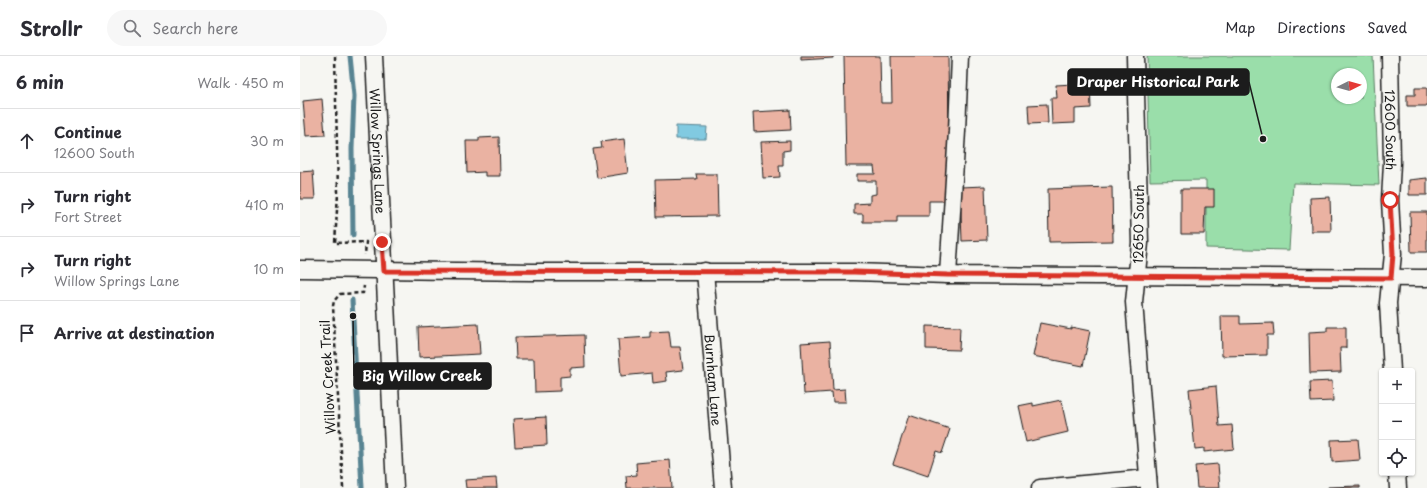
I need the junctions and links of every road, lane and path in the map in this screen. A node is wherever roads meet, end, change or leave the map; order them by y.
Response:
1 (335, 56) edge
2 (374, 56) edge
3 (960, 56) edge
4 (1135, 56) edge
5 (1390, 56) edge
6 (366, 242) dead end
7 (300, 269) edge
8 (384, 271) junction
9 (705, 271) junction
10 (948, 275) junction
11 (1136, 276) junction
12 (1391, 278) junction
13 (1427, 278) edge
14 (363, 290) dead end
15 (1392, 368) edge
16 (1398, 476) edge
17 (1149, 483) edge
18 (343, 488) edge
19 (395, 488) edge
20 (723, 488) edge
21 (1040, 488) edge
22 (1398, 488) edge

1 - 6 path
2 - 8 street, Willow Springs Lane
3 - 10 street
4 - 11 street, 12650 South
5 - 12 street, 12600 South
7 - 8 street
8 - 9 street
8 - 19 street, Willow Springs Lane
9 - 10 street
9 - 20 street, Burnham Lane
10 - 11 street
11 - 12 street
11 - 17 street, 12650 South
12 - 13 street
12 - 15 street, 12600 South
14 - 18 path, Willow Creek Trail
16 - 22 street
17 - 21 street

